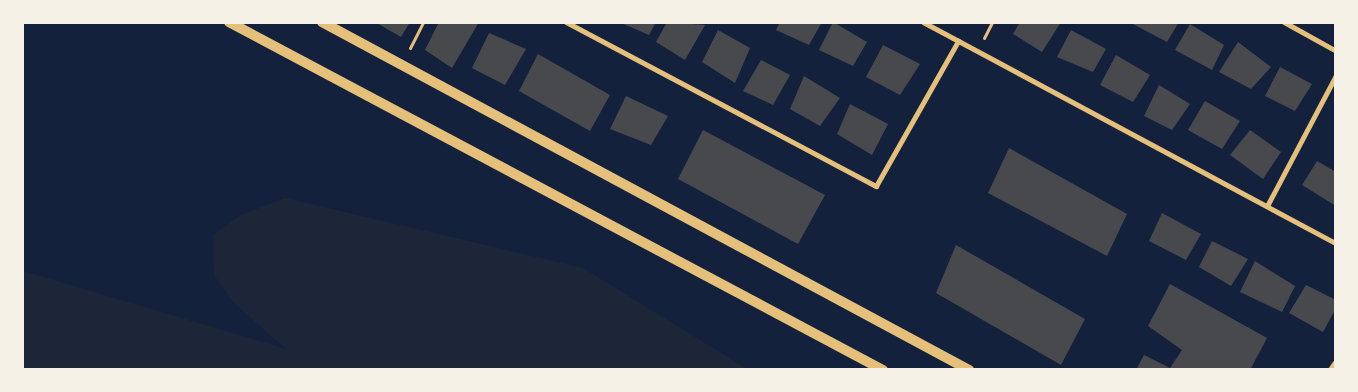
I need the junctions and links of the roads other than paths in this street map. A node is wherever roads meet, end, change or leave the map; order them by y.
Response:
1 (228, 22) edge
2 (322, 22) edge
3 (566, 22) edge
4 (923, 22) edge
5 (1284, 22) edge
6 (958, 41) junction
7 (1336, 51) edge
8 (1336, 75) edge
9 (1267, 206) junction
10 (1336, 243) edge
11 (1336, 364) edge
12 (883, 370) edge
13 (969, 370) edge
14 (1332, 370) edge

1 - 12 main road
2 - 13 main road
3 - 6 street
4 - 6 street
5 - 7 street
6 - 9 street
8 - 9 street
9 - 10 street
11 - 14 street

